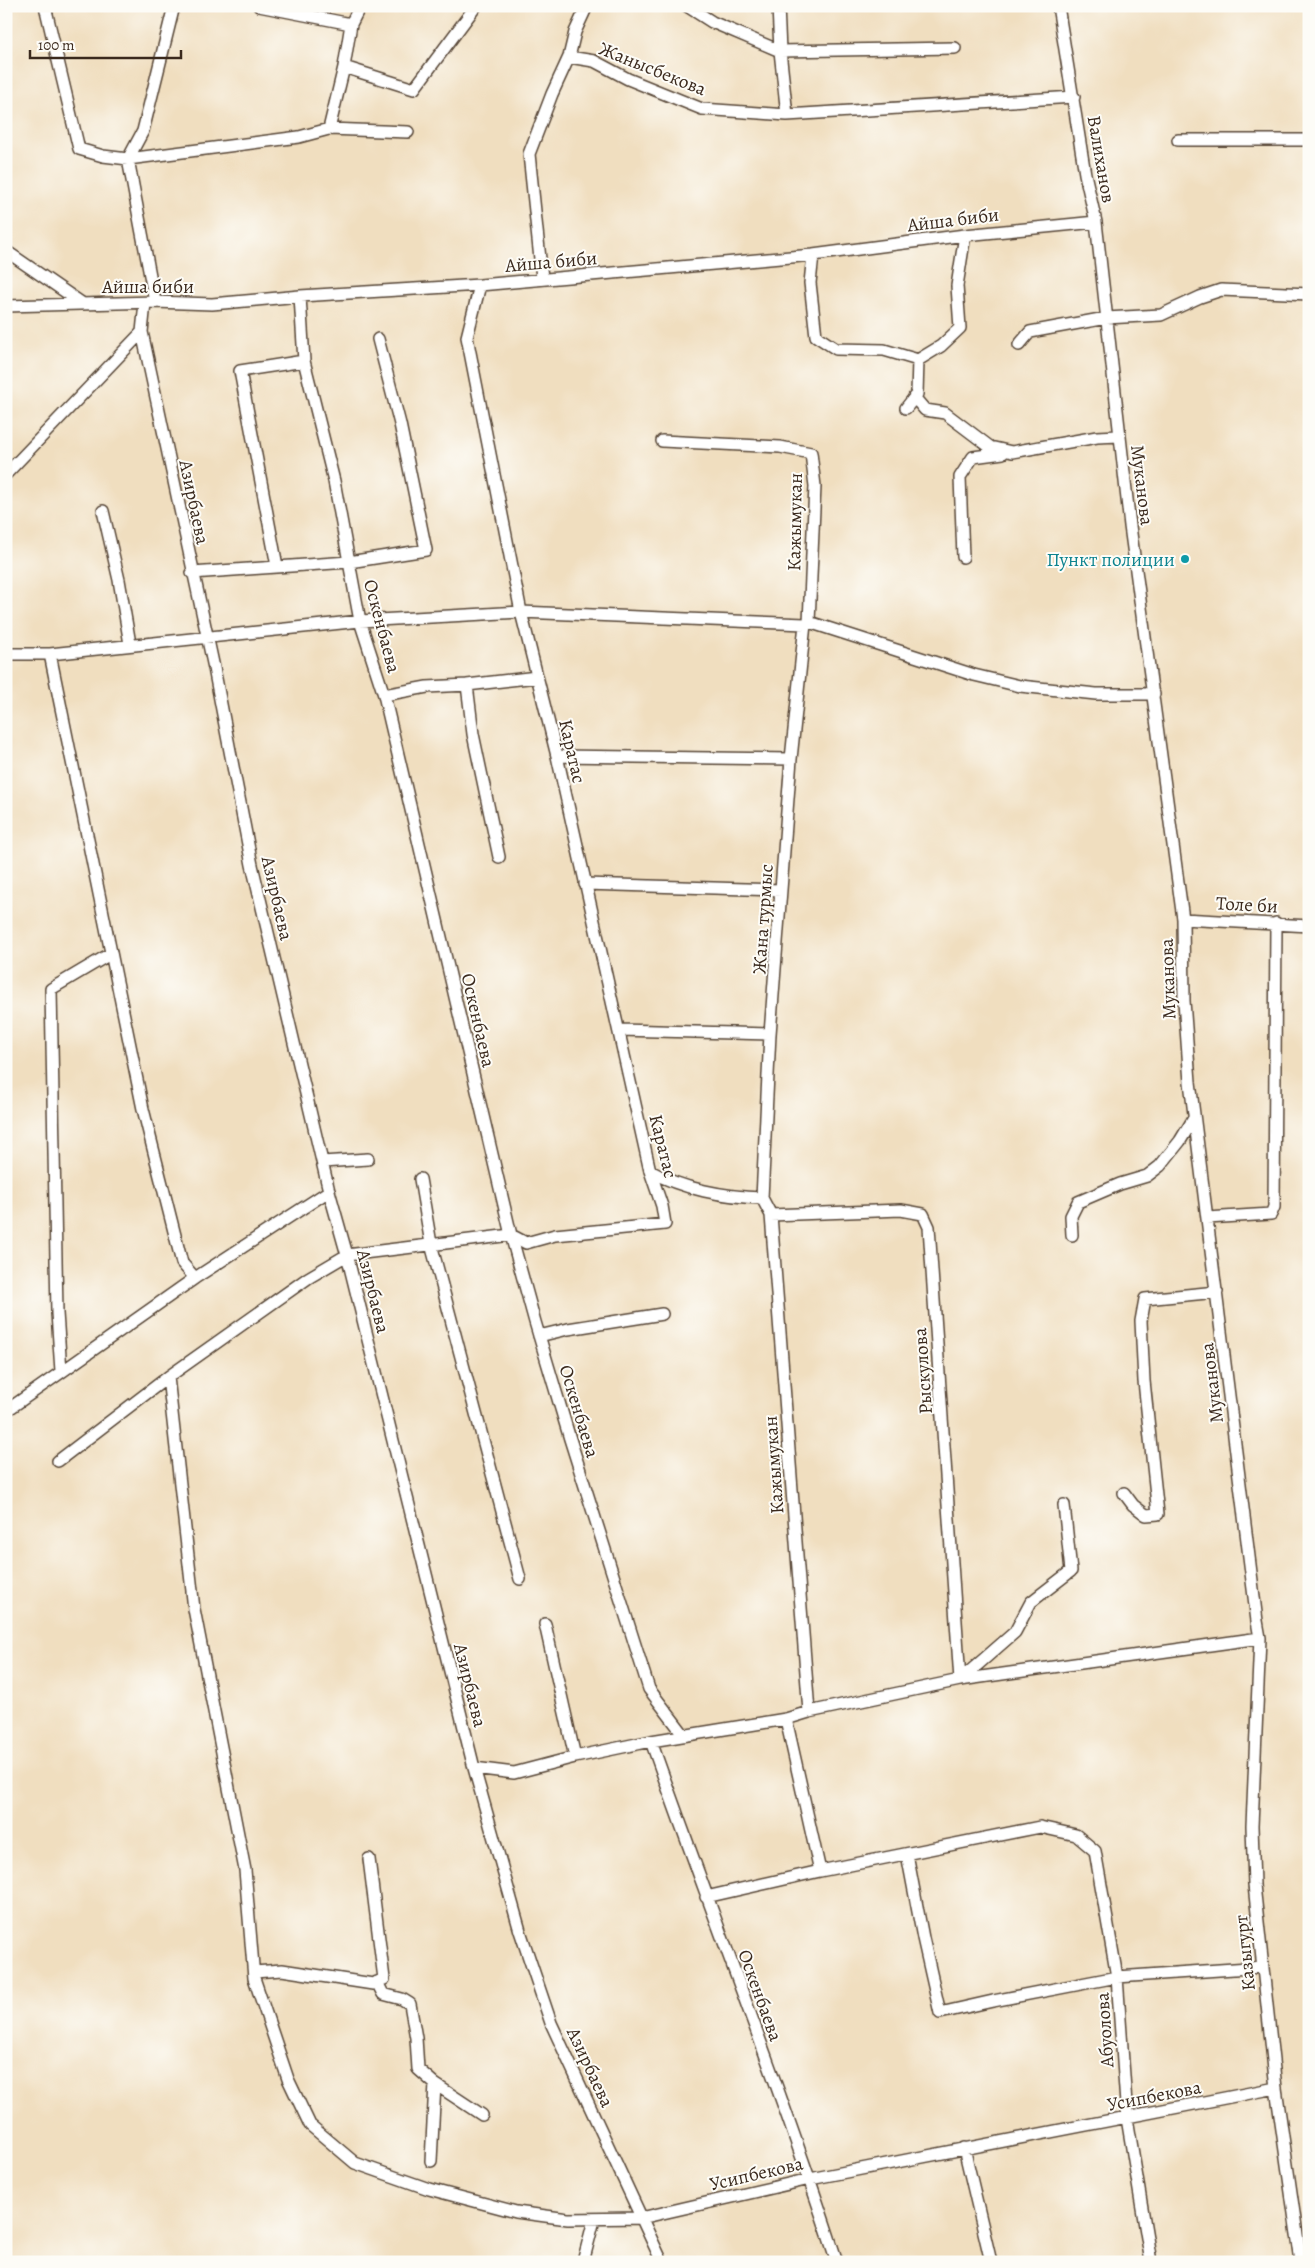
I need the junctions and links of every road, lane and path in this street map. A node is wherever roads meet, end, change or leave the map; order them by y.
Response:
1 (45, 6) edge
2 (174, 6) edge
3 (259, 6) edge
4 (360, 6) edge
5 (476, 6) edge
6 (587, 6) edge
7 (687, 6) edge
8 (778, 6) edge
9 (1058, 6) edge
10 (281, 8) edge
11 (351, 24) junction
12 (956, 48) dead end
13 (780, 51) junction
14 (569, 57) junction
15 (344, 67) junction
16 (1074, 97) junction
17 (787, 115) junction
18 (329, 129) junction
19 (408, 132) dead end
20 (1178, 140) dead end
21 (1309, 140) edge
22 (128, 159) junction
23 (1096, 222) junction
24 (965, 234) junction
25 (6, 251) edge
26 (813, 255) junction
27 (542, 278) junction
28 (480, 285) junction
29 (1309, 294) edge
30 (300, 296) junction
31 (150, 303) junction
32 (82, 304) junction
33 (6, 306) edge
34 (1106, 318) junction
35 (142, 332) junction
36 (378, 339) dead end
37 (1019, 345) dead end
38 (918, 360) junction
39 (304, 361) junction
40 (914, 397) junction
41 (906, 408) dead end
42 (1119, 436) junction
43 (662, 441) dead end
44 (1012, 452) junction
45 (6, 474) edge
46 (103, 511) dead end
47 (963, 557) dead end
48 (349, 562) junction
49 (277, 566) junction
50 (192, 573) junction
51 (520, 612) junction
52 (360, 621) junction
53 (807, 623) junction
54 (205, 636) junction
55 (130, 644) junction
56 (6, 654) edge
57 (50, 654) junction
58 (537, 677) junction
59 (467, 685) junction
60 (1154, 694) junction
61 (384, 695) junction
62 (557, 756) junction
63 (791, 759) junction
64 (499, 857) dead end
65 (585, 884) junction
66 (781, 890) junction
67 (1183, 919) junction
68 (1276, 923) junction
69 (1309, 926) edge
70 (110, 954) junction
71 (620, 1030) junction
72 (770, 1034) junction
73 (1194, 1118) junction
74 (368, 1159) dead end
75 (322, 1162) junction
76 (650, 1171) junction
77 (420, 1178) dead end
78 (329, 1191) junction
79 (762, 1198) junction
80 (771, 1215) junction
81 (1207, 1218) junction
82 (512, 1235) junction
83 (1072, 1236) dead end
84 (431, 1244) junction
85 (348, 1255) junction
86 (195, 1278) junction
87 (1217, 1292) junction
88 (662, 1314) dead end
89 (539, 1336) junction
90 (61, 1371) junction
91 (168, 1377) junction
92 (6, 1412) edge
93 (58, 1461) dead end
94 (1124, 1492) dead end
95 (1064, 1505) dead end
96 (520, 1579) dead end
97 (545, 1624) dead end
98 (1260, 1638) junction
99 (960, 1680) junction
100 (809, 1712) junction
101 (786, 1719) junction
102 (684, 1734) junction
103 (651, 1741) junction
104 (574, 1757) junction
105 (474, 1768) junction
106 (907, 1854) junction
107 (369, 1859) dead end
108 (820, 1871) junction
109 (706, 1897) junction
110 (1263, 1968) junction
111 (254, 1972) junction
112 (1117, 1977) junction
113 (377, 1982) junction
114 (435, 2084) junction
115 (1276, 2088) junction
116 (482, 2115) dead end
117 (1127, 2118) junction
118 (964, 2148) junction
119 (431, 2161) dead end
120 (810, 2179) junction
121 (642, 2218) junction
122 (594, 2220) junction
123 (1303, 2236) edge
124 (583, 2262) edge
125 (662, 2262) edge
126 (837, 2262) edge
127 (991, 2262) edge
128 (1151, 2262) edge
129 (1301, 2262) edge

1 - 22 street
2 - 22 street
3 - 10 street
4 - 11 street
5 - 15 street
6 - 14 street
7 - 13 street
8 - 13 street
9 - 16 street, Валиханов
10 - 11 street
11 - 15 street
12 - 13 street
13 - 17 street
14 - 17 street, Жанысбекова
14 - 27 street, Жанысбекова
15 - 18 street
16 - 17 street, Жанысбекова
16 - 23 street, Валиханов
18 - 19 street
18 - 22 street
20 - 21 street
22 - 31 street, Азирбаева
23 - 24 street, Айша биби
23 - 34 street, Валиханов
24 - 26 street, Айша биби
24 - 38 street
25 - 32 street
26 - 27 street, Айша биби
26 - 38 street
27 - 28 street, Айша биби
28 - 30 street, Айша биби
28 - 51 street, Каратас
29 - 34 street
30 - 31 street, Айша биби
30 - 39 street, Оскенбаева
31 - 32 street, Айша биби
31 - 35 street, Азирбаева
32 - 33 street, Айша биби
34 - 37 street
34 - 42 street, Муканова
35 - 45 street
35 - 50 street, Азирбаева
36 - 48 street
38 - 40 street
39 - 48 street, Оскенбаева
39 - 49 street
40 - 41 street
40 - 44 street
42 - 44 street
42 - 60 street, Муканова
43 - 53 street, Кажымукан
44 - 47 street
46 - 55 street
48 - 49 street
48 - 52 street, Оскенбаева
49 - 50 street
50 - 54 street, Азирбаева
51 - 52 street
51 - 53 street
51 - 58 street, Каратас
52 - 54 street
52 - 61 street, Оскенбаева
53 - 60 street
53 - 63 street, Жана турмыс
54 - 55 street
54 - 75 street, Азирбаева
55 - 57 street
56 - 57 street
57 - 70 street
58 - 59 street
58 - 62 street, Каратас
59 - 61 street
59 - 64 street
60 - 67 street, Муканова
61 - 82 street, Оскенбаева
62 - 63 street
62 - 65 street, Каратас
63 - 66 street, Жана турмыс
65 - 66 street
65 - 71 street, Каратас
66 - 72 street, Жана турмыс
67 - 68 street, Толе би
67 - 73 street, Муканова
68 - 69 street, Толе би
68 - 81 street
70 - 86 street
70 - 90 street
71 - 72 street
71 - 76 street, Каратас
72 - 79 street, Жана турмыс
73 - 81 street, Муканова
73 - 83 street
74 - 75 street
75 - 78 street, Азирбаева
76 - 79 street
76 - 82 street, Каратас
77 - 84 street
78 - 85 street, Азирбаева
78 - 86 street
79 - 80 street
80 - 99 street, Рыскулова
80 - 100 street, Кажымукан
81 - 87 street, Муканова
82 - 84 street
82 - 89 street, Оскенбаева
84 - 85 street
84 - 96 street
85 - 91 street
85 - 105 street, Азирбаева
86 - 90 street
87 - 94 street
87 - 98 street, Муканова
88 - 89 street
89 - 102 street, Оскенбаева
90 - 92 street
91 - 93 street
91 - 111 street, Усипбекова
95 - 99 street
97 - 104 street
98 - 99 street
98 - 110 street, Казыгурт
99 - 100 street
100 - 101 street
101 - 102 street
101 - 108 street
102 - 103 street
103 - 104 street
103 - 109 street, Оскенбаева
104 - 105 street
105 - 121 street, Азирбаева
106 - 108 street
106 - 112 street, Абуолова
106 - 112 street
107 - 113 street
108 - 109 street
109 - 120 street, Оскенбаева
110 - 112 street
110 - 115 street, Казыгурт
111 - 113 street
111 - 122 street, Усипбекова
112 - 117 street, Абуолова
113 - 114 street
114 - 116 street
114 - 119 street
115 - 117 street, Усипбекова
115 - 123 street, Казыгурт
117 - 118 street, Усипбекова
117 - 128 street, Абуолова
118 - 120 street, Усипбекова
118 - 127 street
120 - 121 street, Усипбекова
120 - 126 street, Оскенбаева
121 - 122 street, Усипбекова
121 - 125 street, Азирбаева
122 - 124 street
123 - 129 street, Казыгурт

